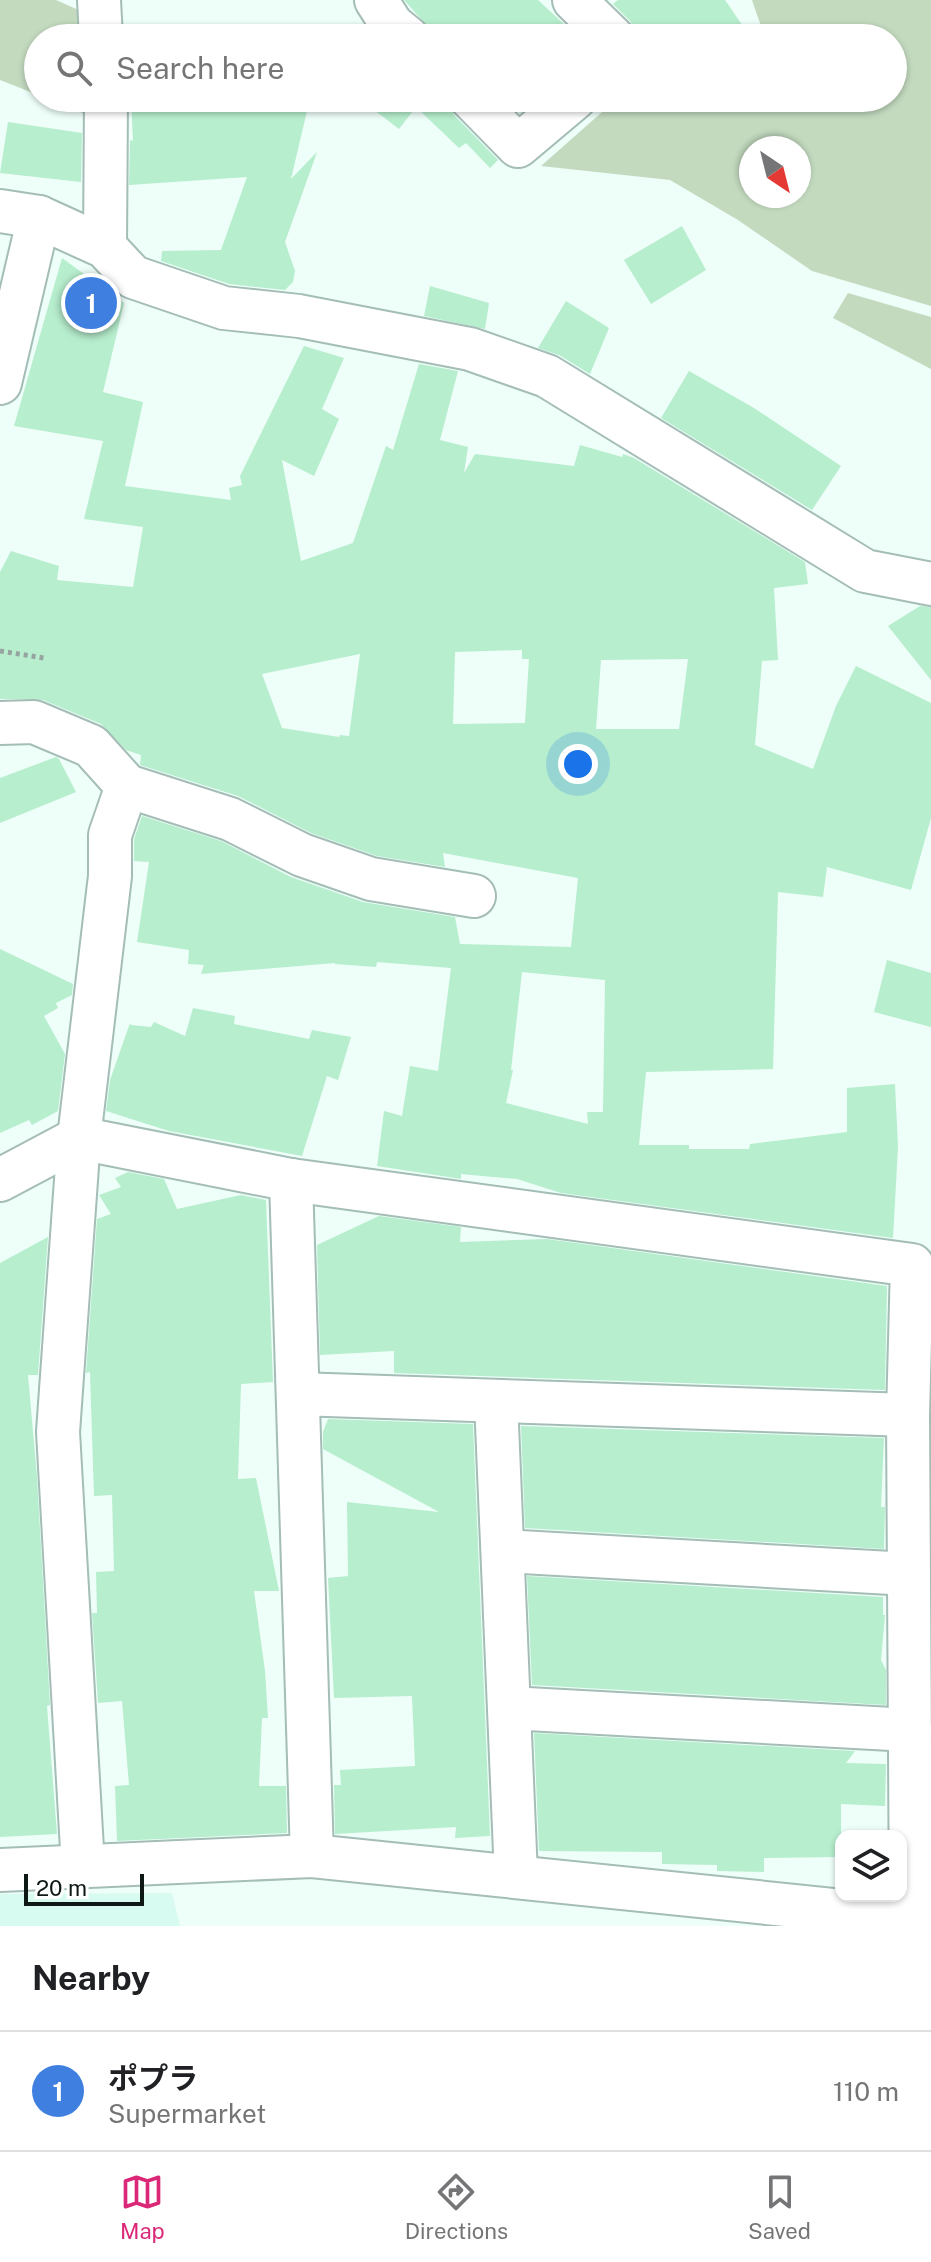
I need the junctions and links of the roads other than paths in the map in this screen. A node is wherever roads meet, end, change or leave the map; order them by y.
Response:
1 (99, 0) edge
2 (376, 0) edge
3 (574, 0) edge
4 (100, 24) edge
5 (391, 24) edge
6 (599, 24) edge
7 (106, 112) edge
8 (485, 112) edge
9 (558, 112) edge
10 (19, 214) edge
11 (105, 247) junction
12 (0, 383) edge
13 (931, 584) edge
14 (0, 723) edge
15 (127, 786) junction
16 (474, 896) dead end
17 (79, 1138) junction
18 (0, 1180) edge
19 (291, 1180) junction
20 (298, 1394) junction
21 (496, 1401) junction
22 (908, 1415) junction
23 (503, 1551) junction
24 (909, 1574) junction
25 (509, 1708) junction
26 (910, 1730) junction
27 (312, 1856) junction
28 (83, 1867) junction
29 (0, 1870) edge
30 (516, 1876) junction
31 (921, 1918) edge

1 - 4 street
2 - 5 street
3 - 6 street
7 - 11 street
8 - 9 street
10 - 11 street
10 - 12 street
11 - 13 street
14 - 15 street
15 - 16 street
15 - 17 street
17 - 18 street
17 - 19 street
17 - 28 street
19 - 20 street
19 - 22 street
20 - 21 street
20 - 27 street
21 - 22 street
21 - 23 street
22 - 24 street
23 - 24 street
23 - 25 street
24 - 26 street
25 - 26 street
25 - 30 street
26 - 31 street
27 - 28 street
27 - 30 street
28 - 29 street
30 - 31 street

